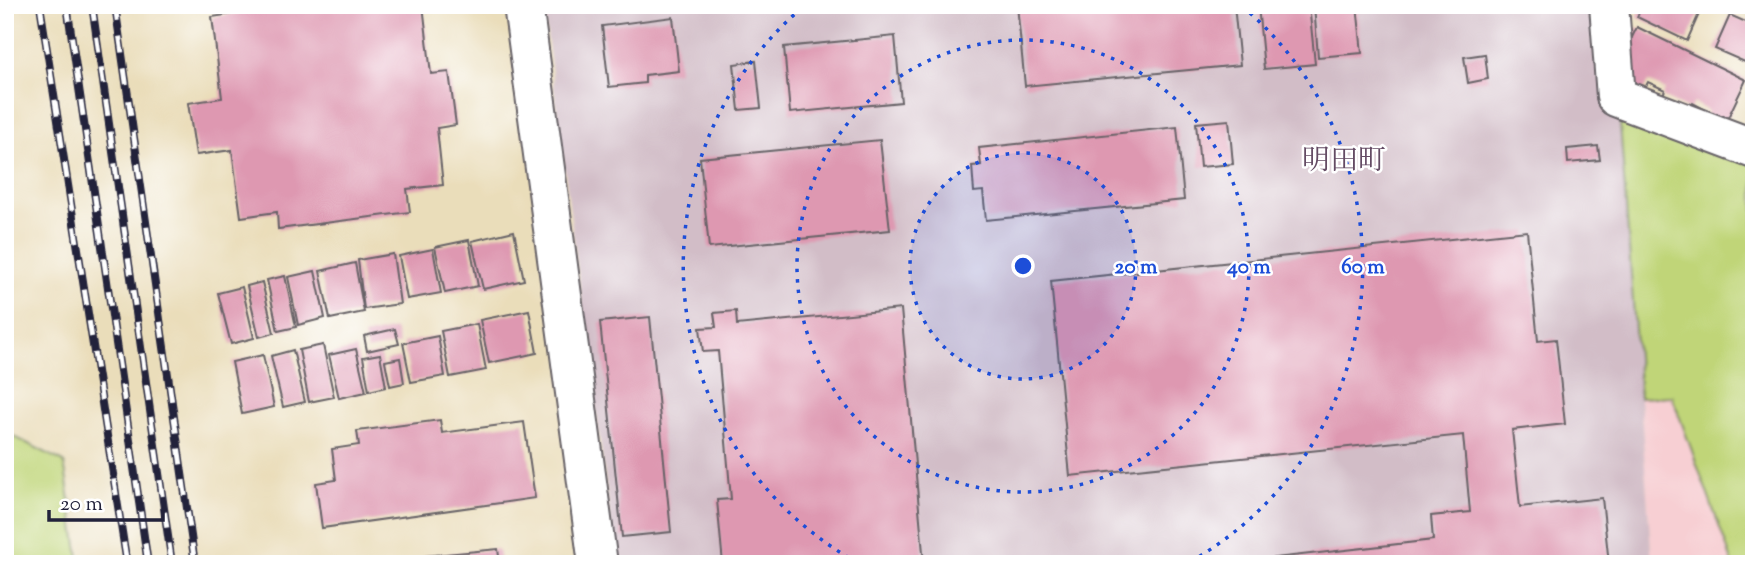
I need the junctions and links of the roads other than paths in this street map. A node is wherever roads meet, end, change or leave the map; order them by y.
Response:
1 (523, 5) edge
2 (1609, 5) edge
3 (1754, 149) edge
4 (598, 564) edge

1 - 4 street
2 - 3 street

